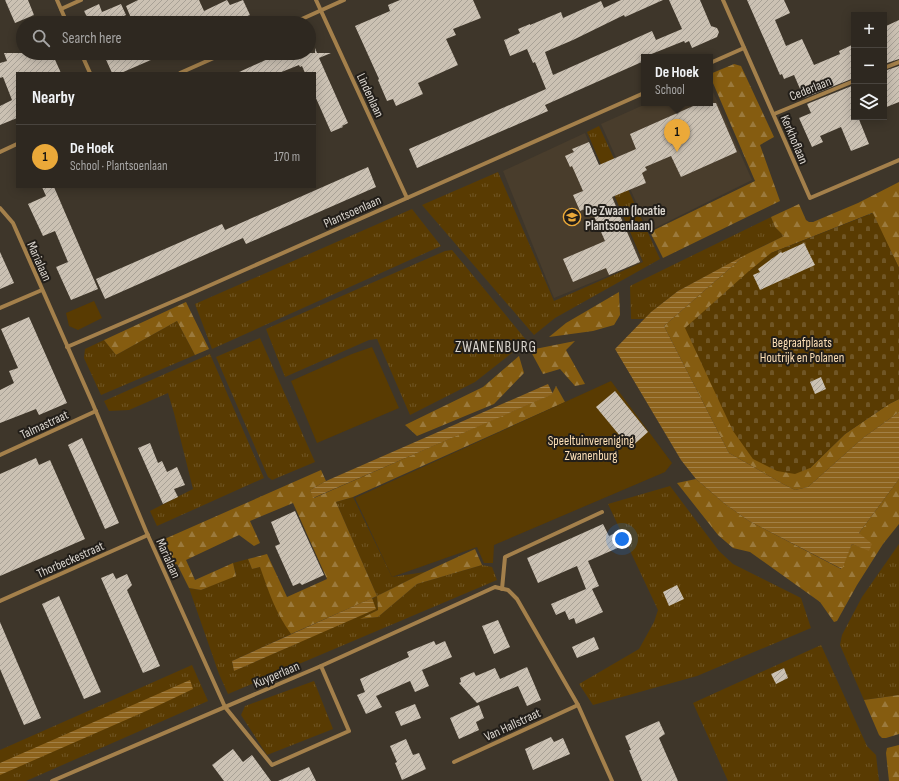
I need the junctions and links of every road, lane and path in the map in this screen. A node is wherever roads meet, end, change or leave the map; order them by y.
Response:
1 (56, 0) edge
2 (81, 0) edge
3 (316, 0) edge
4 (344, 0) edge
5 (723, 0) edge
6 (61, 9) junction
7 (321, 11) junction
8 (64, 16) edge
9 (309, 16) edge
10 (744, 48) junction
11 (84, 60) edge
12 (209, 60) edge
13 (899, 62) edge
14 (713, 63) edge
15 (887, 67) edge
16 (90, 72) edge
17 (182, 72) edge
18 (851, 82) edge
19 (641, 94) edge
20 (774, 114) junction
21 (16, 144) edge
22 (0, 152) edge
23 (899, 160) edge
24 (407, 198) junction
25 (0, 208) edge
26 (42, 290) junction
27 (0, 308) edge
28 (67, 347) junction
29 (96, 411) junction
30 (0, 455) edge
31 (602, 512) dead end
32 (148, 535) junction
33 (502, 589) junction
34 (0, 601) edge
35 (321, 666) junction
36 (578, 705) junction
37 (225, 707) junction
38 (454, 762) dead end
39 (52, 781) edge
40 (612, 781) edge

1 - 6 street
2 - 6 street
3 - 7 street, Lindenlaan
4 - 7 street
5 - 10 street, Kerkhoflaan
6 - 8 street
7 - 9 street
7 - 24 street, Lindenlaan
10 - 14 street
10 - 20 street, Kerkhoflaan
11 - 16 street
12 - 17 street
13 - 15 street
18 - 20 street, Cederlaan
19 - 24 street, Plantsoenlaan
20 - 23 street, Kerkhoflaan
21 - 22 street
24 - 28 street, Plantsoenlaan
25 - 26 street, Marialaan
26 - 27 street
26 - 28 street, Marialaan
28 - 29 street, Marialaan
29 - 30 street, Talmastraat
29 - 32 street, Marialaan
31 - 33 street
32 - 34 street, Thorbeckestraat
32 - 37 street, Marialaan
33 - 35 street, Kuyperlaan
33 - 36 street, Kuyperlaan
35 - 37 street, Kuyperlaan
35 - 37 street, Marialaan
36 - 38 street, Van Hallstraat
36 - 40 street
37 - 39 street, Kuyperlaan

